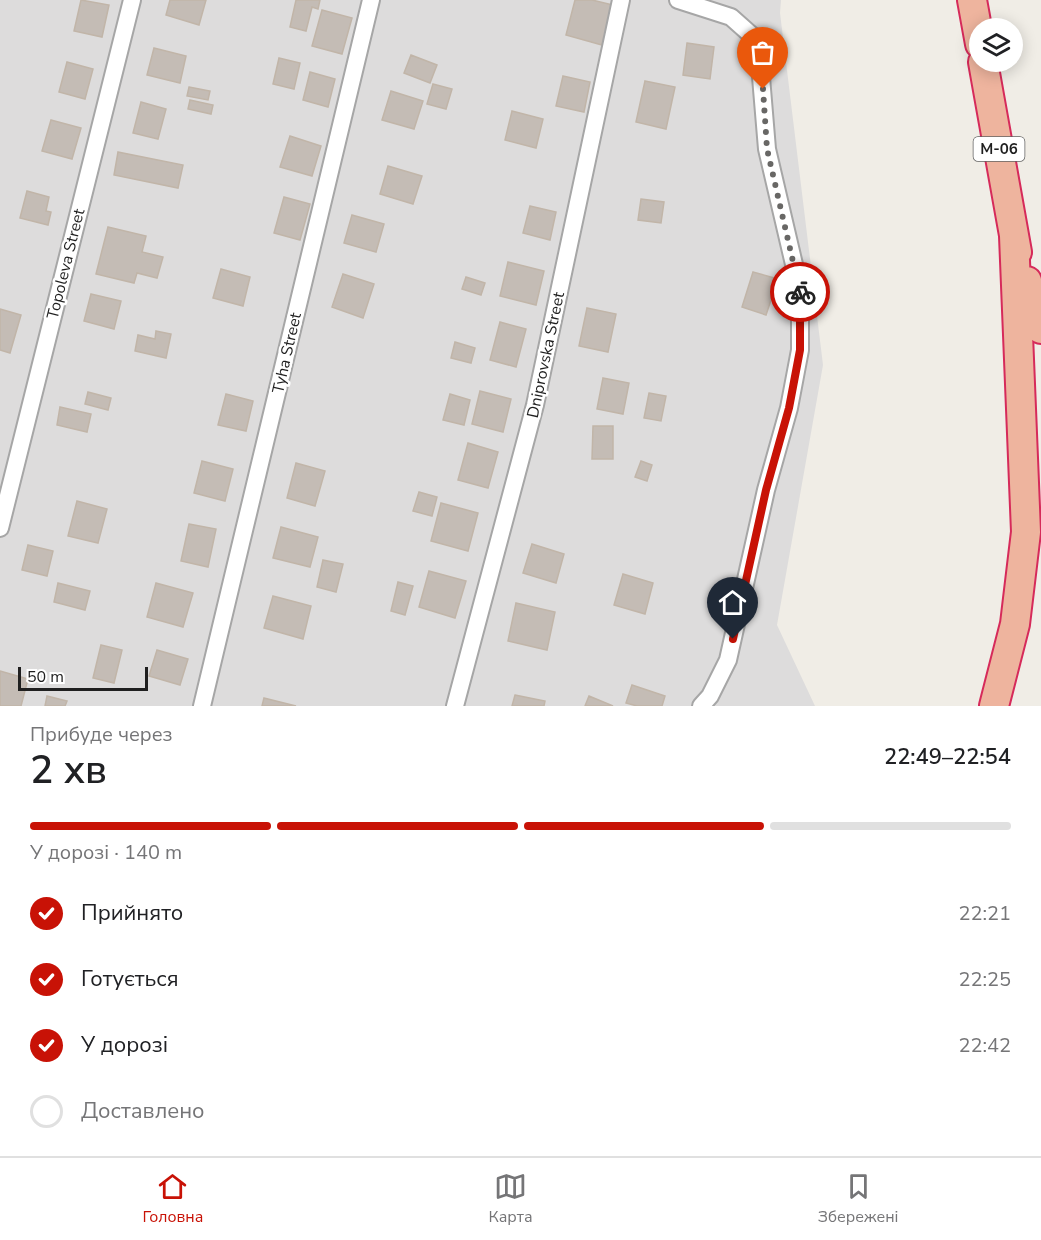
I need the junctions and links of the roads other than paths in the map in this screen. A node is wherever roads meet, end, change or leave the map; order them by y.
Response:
1 (132, 0) edge
2 (371, 0) edge
3 (621, 0) edge
4 (678, 0) edge
5 (972, 0) edge
6 (975, 18) edge
7 (985, 72) edge
8 (1014, 236) junction
9 (1041, 329) edge
10 (1041, 378) edge
11 (0, 528) edge
12 (202, 706) edge
13 (455, 706) edge
14 (701, 706) edge
15 (994, 706) edge

1 - 11 street, Topoleva Street
2 - 12 street, Tyha Street
3 - 13 street, Dniprovska Street
4 - 14 street
5 - 6 highway
7 - 8 highway, М-06
8 - 9 highway, М-06
8 - 10 highway, М-06
8 - 15 highway

